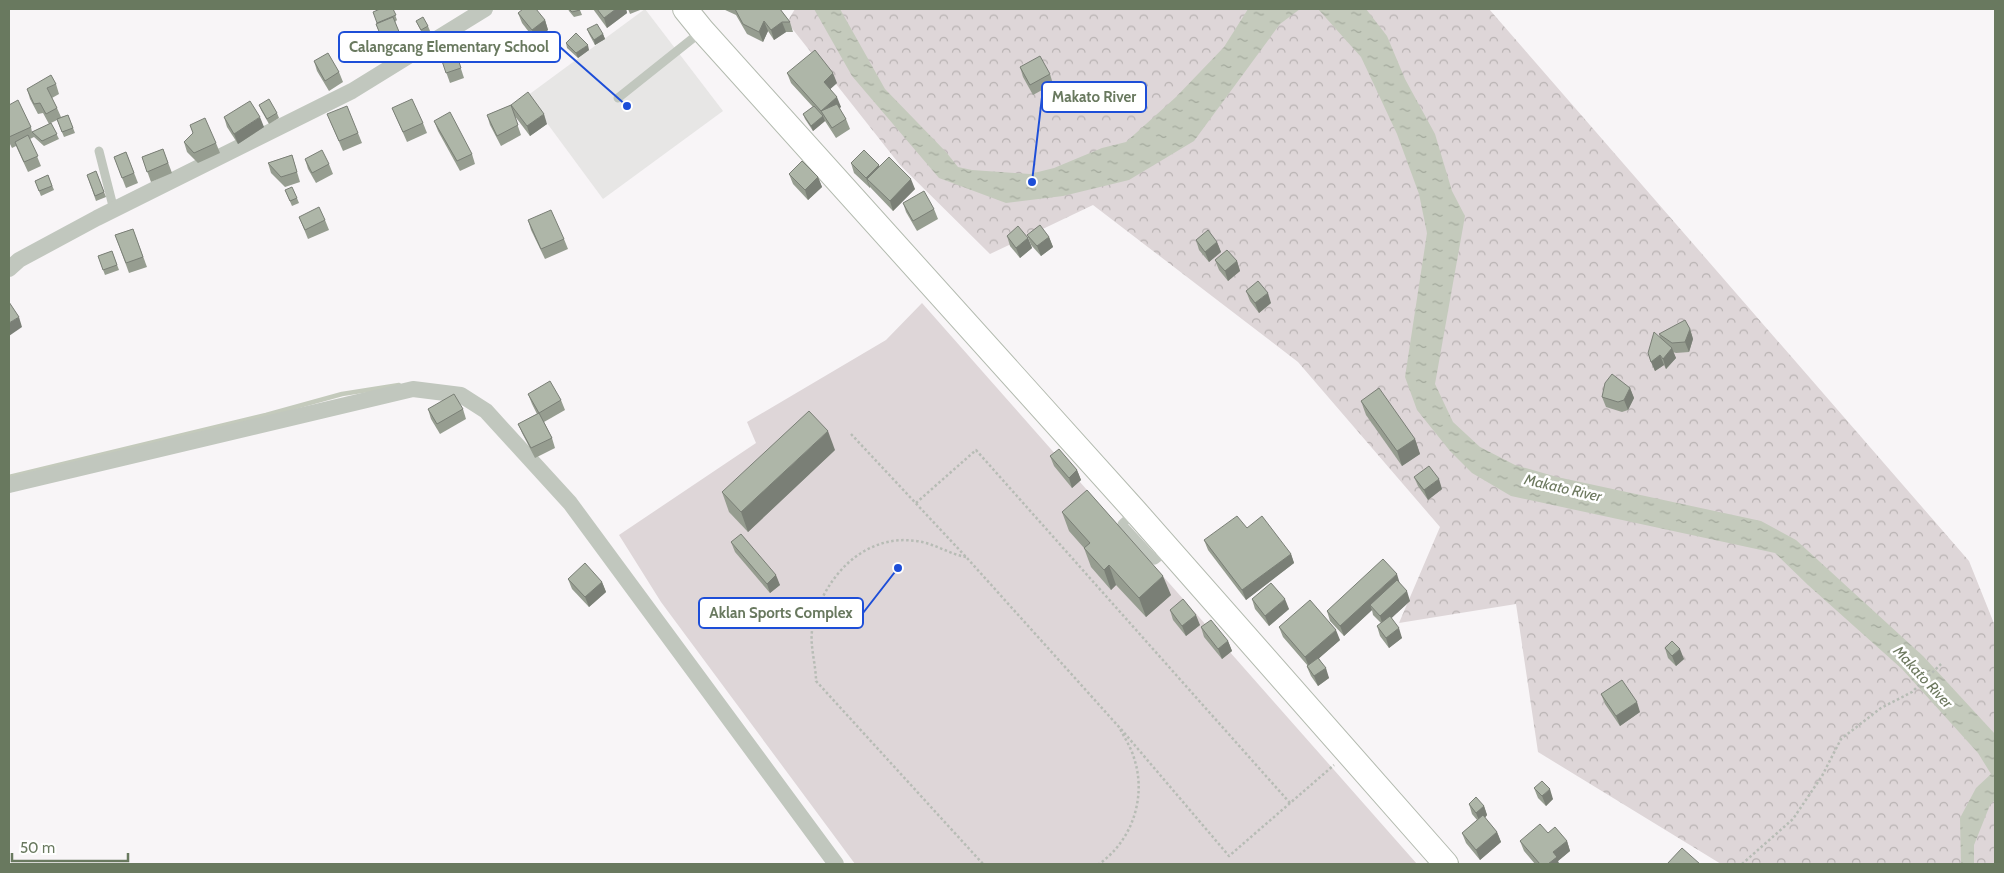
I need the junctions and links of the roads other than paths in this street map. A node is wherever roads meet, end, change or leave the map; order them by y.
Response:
1 (485, 9) edge
2 (685, 9) edge
3 (702, 30) junction
4 (618, 98) dead end
5 (99, 150) dead end
6 (114, 210) junction
7 (9, 269) edge
8 (9, 484) edge
9 (836, 864) edge
10 (1446, 864) edge

1 - 6 street
2 - 3 street
3 - 4 lane
3 - 10 street
5 - 6 lane
6 - 7 street
8 - 9 street

